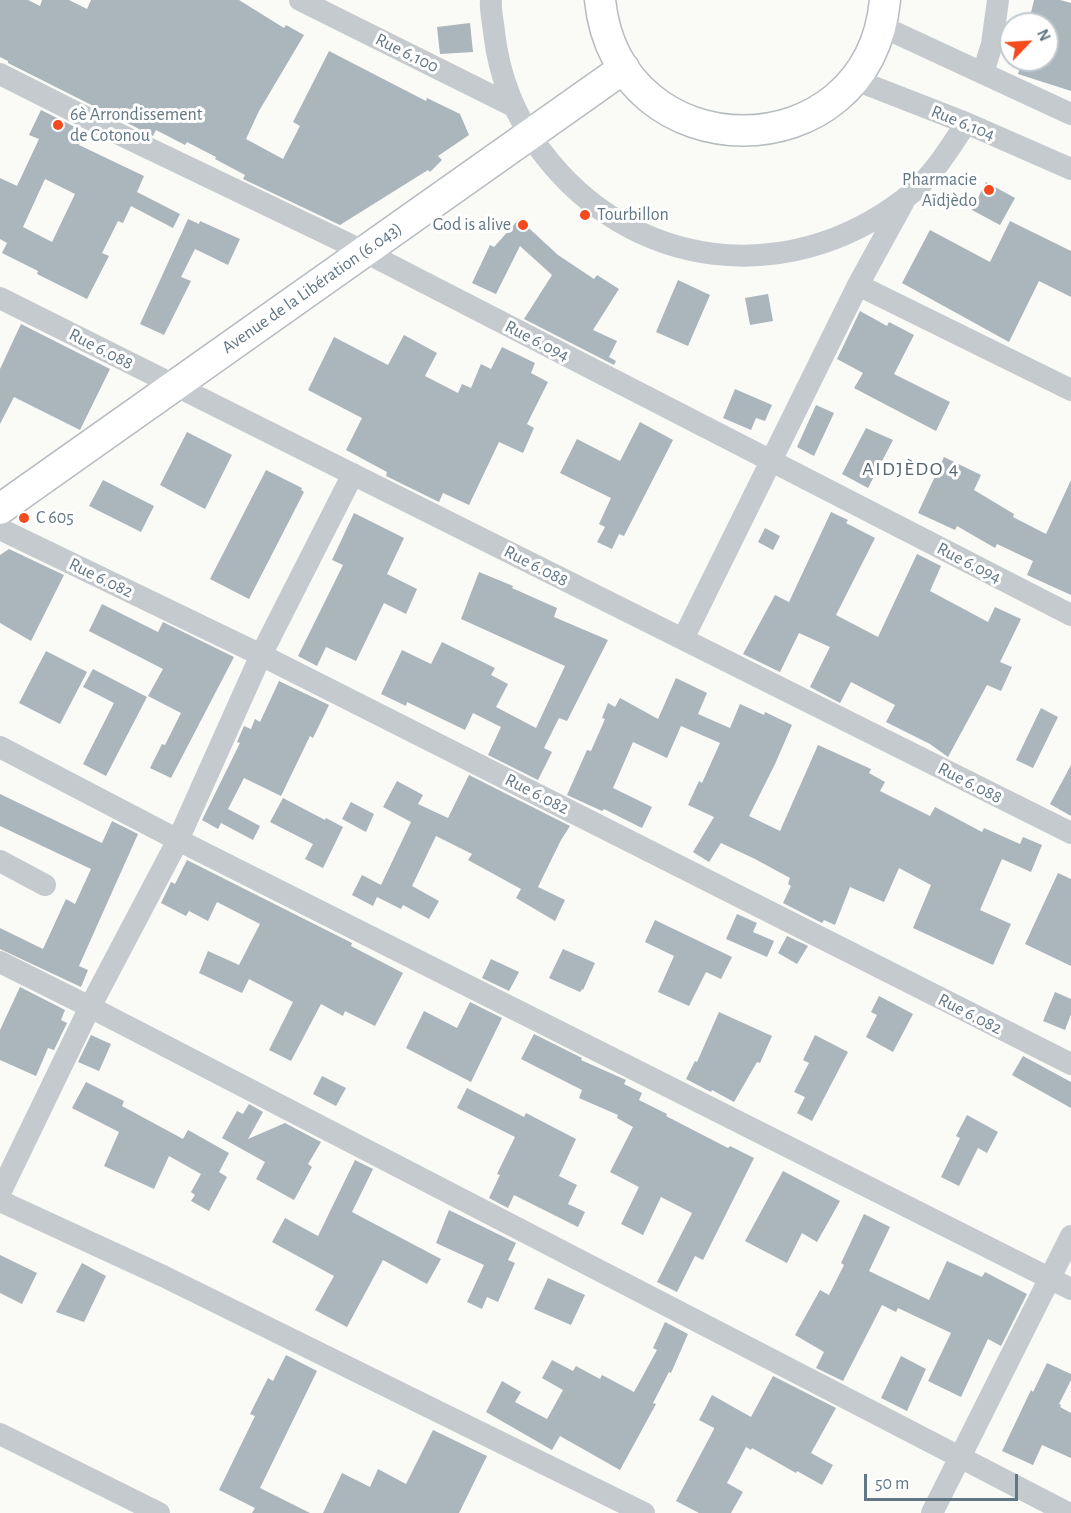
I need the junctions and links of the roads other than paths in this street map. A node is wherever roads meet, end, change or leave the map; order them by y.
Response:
1 (300, 0) edge
2 (491, 0) edge
3 (600, 0) edge
4 (998, 0) edge
5 (883, 13) edge
6 (624, 68) junction
7 (983, 73) junction
8 (0, 74) edge
9 (853, 79) junction
10 (513, 106) junction
11 (1071, 114) edge
12 (966, 123) junction
13 (529, 135) junction
14 (1071, 169) edge
15 (905, 199) junction
16 (365, 252) junction
17 (858, 285) junction
18 (0, 298) edge
19 (174, 385) junction
20 (1071, 390) edge
21 (770, 461) junction
22 (353, 474) junction
23 (0, 509) edge
24 (0, 529) edge
25 (1071, 615) edge
26 (683, 639) junction
27 (261, 655) junction
28 (0, 747) edge
29 (1071, 833) edge
30 (178, 840) junction
31 (0, 861) edge
32 (45, 885) dead end
33 (0, 962) edge
34 (90, 1007) junction
35 (1071, 1064) edge
36 (0, 1193) edge
37 (0, 1201) edge
38 (1071, 1236) edge
39 (1050, 1278) junction
40 (1071, 1289) edge
41 (0, 1434) edge
42 (960, 1457) junction
43 (159, 1513) edge
44 (644, 1513) edge
45 (932, 1513) edge
46 (1068, 1513) edge

1 - 10 street, Rue 6.100
2 - 10 street
3 - 6 main road
4 - 7 street
5 - 7 street
5 - 9 main road
6 - 9 main road
6 - 13 main road, Avenue de la Libération (6.043)
7 - 11 street
8 - 16 street, Rue 6.094
9 - 12 street, Rue 6.104
10 - 13 street
12 - 14 street, Rue 6.104
12 - 15 street
13 - 15 street
13 - 16 main road, Avenue de la Libération (6.043)
15 - 17 street
16 - 19 main road, Avenue de la Libération (6.043)
16 - 21 street, Rue 6.094
17 - 20 street
17 - 21 street
18 - 19 street, Rue 6.088
19 - 22 street, Rue 6.088
19 - 23 main road, Avenue de la Libération (6.043)
21 - 25 street, Rue 6.094
21 - 26 street
22 - 26 street, Rue 6.088
22 - 27 street
24 - 27 street, Rue 6.082
26 - 29 street, Rue 6.088
27 - 30 street
27 - 35 street, Rue 6.082
28 - 30 street
30 - 34 street
30 - 39 street
31 - 32 street
33 - 34 street
34 - 36 street
34 - 42 street
37 - 44 street
38 - 39 street
39 - 40 street
39 - 42 street
41 - 43 street
42 - 45 street
42 - 46 street

